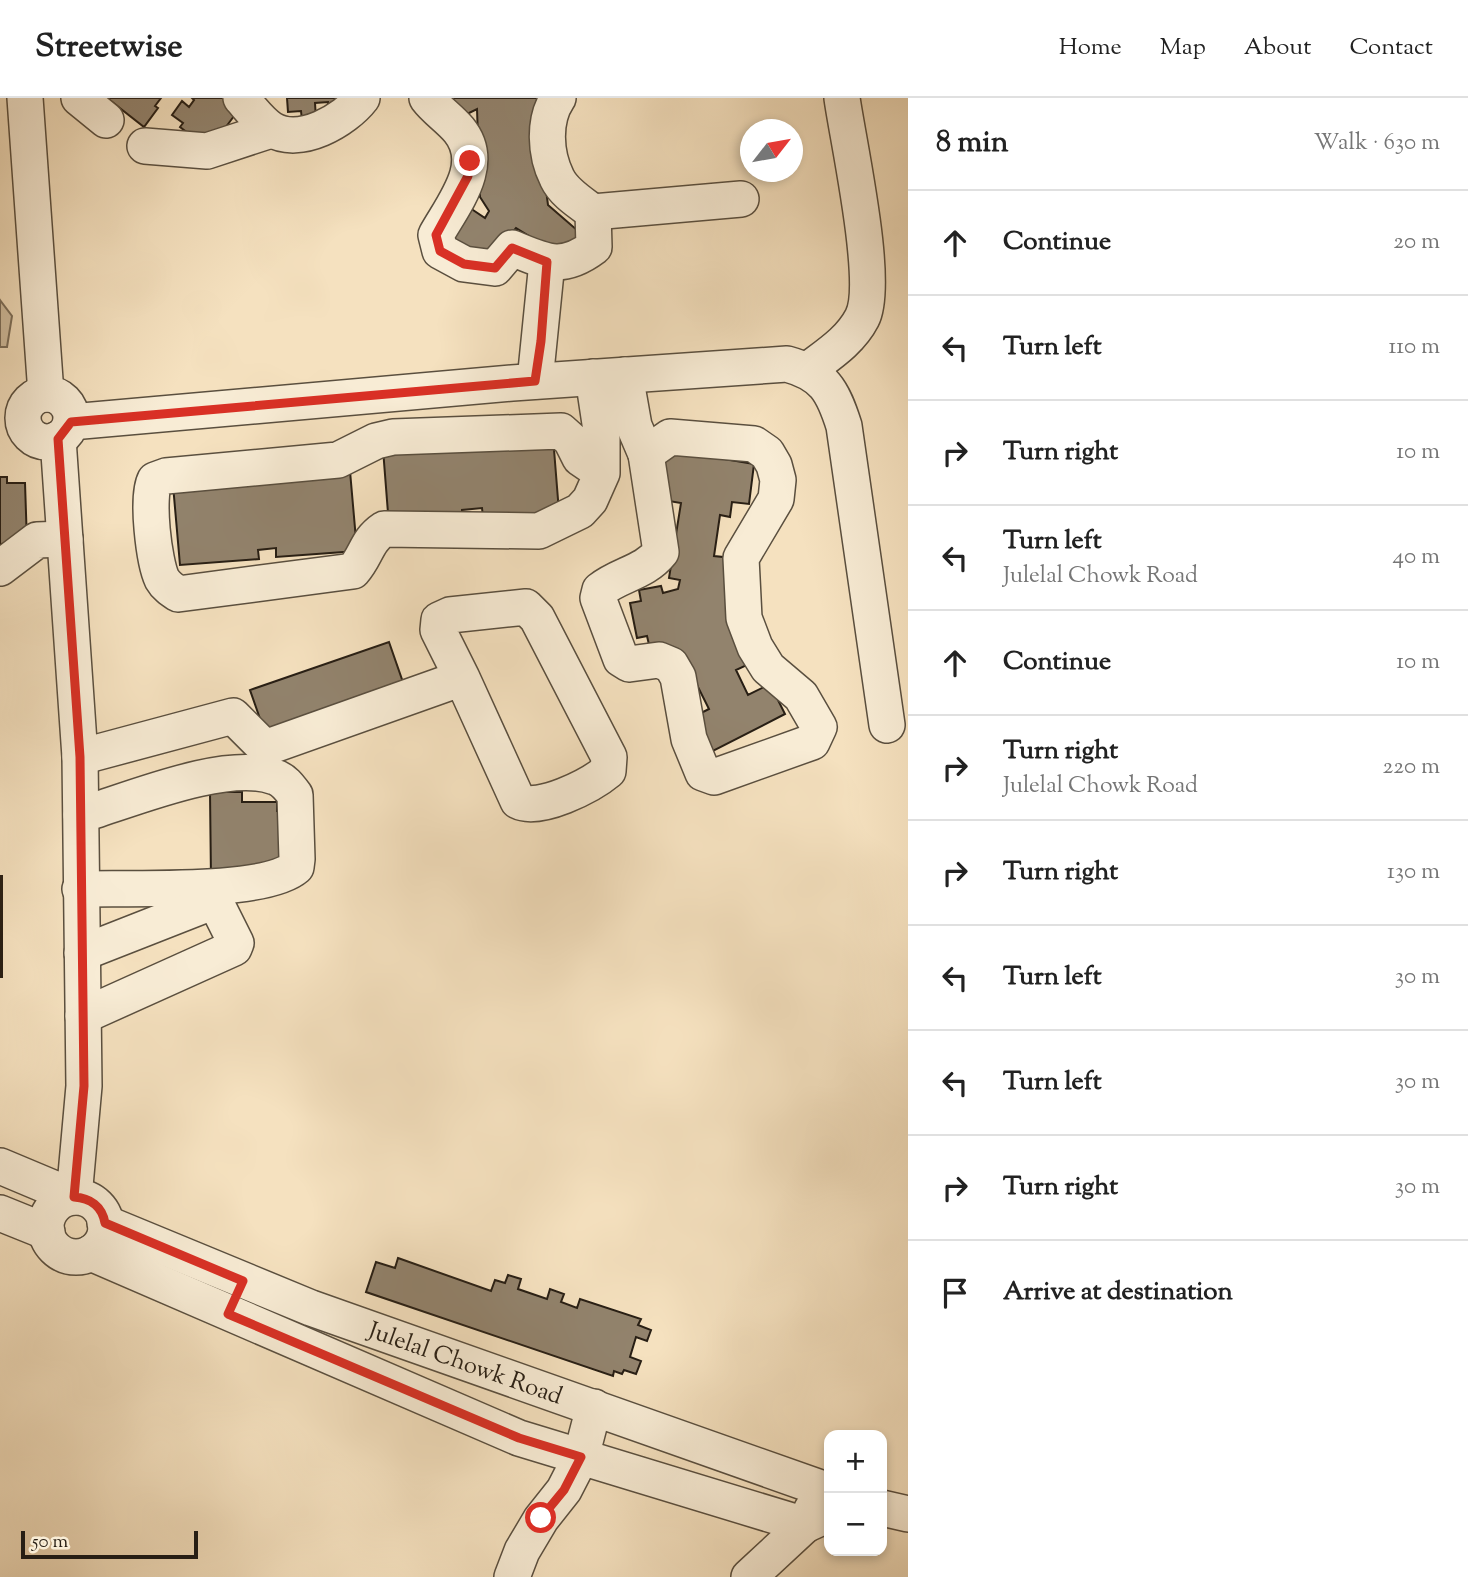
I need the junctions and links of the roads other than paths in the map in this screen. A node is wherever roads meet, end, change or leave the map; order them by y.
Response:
1 (24, 98) edge
2 (79, 98) edge
3 (241, 98) edge
4 (362, 98) edge
5 (427, 98) edge
6 (558, 98) edge
7 (842, 98) edge
8 (106, 120) dead end
9 (271, 130) junction
10 (145, 146) dead end
11 (741, 199) dead end
12 (593, 212) junction
13 (547, 262) junction
14 (808, 370) junction
15 (609, 376) junction
16 (535, 381) junction
17 (46, 394) junction
18 (12, 420) edge
19 (64, 430) junction
20 (646, 454) junction
21 (602, 473) junction
22 (65, 540) junction
23 (0, 568) edge
24 (462, 678) junction
25 (887, 725) dead end
26 (80, 757) junction
27 (80, 815) junction
28 (80, 889) junction
29 (82, 953) junction
30 (83, 1016) junction
31 (0, 1166) edge
32 (74, 1197) junction
33 (0, 1213) edge
34 (47, 1232) junction
35 (98, 1238) junction
36 (243, 1281) junction
37 (228, 1314) junction
38 (594, 1407) junction
39 (581, 1457) junction
40 (821, 1504) edge
41 (887, 1508) edge
42 (908, 1514) edge
43 (512, 1577) edge
44 (748, 1577) edge

1 - 17 street
2 - 8 street
3 - 9 street
4 - 9 street
5 - 13 street
6 - 12 street
7 - 14 street
9 - 10 street
11 - 12 street
12 - 13 street
13 - 16 street
14 - 15 street
14 - 25 street
15 - 16 street
15 - 20 street
15 - 21 street
16 - 19 street
17 - 18 street
17 - 19 street
18 - 19 street
19 - 22 street
20 - 20 street
21 - 21 street
22 - 23 street
22 - 26 street
24 - 24 street
24 - 26 street
26 - 27 street
27 - 28 street
27 - 28 street
28 - 29 street
29 - 30 street
29 - 30 street
30 - 32 street
31 - 32 street
32 - 34 street
32 - 35 street
33 - 34 street
34 - 35 street
35 - 36 street, Julelal Chowk Road
35 - 37 street
36 - 37 street
36 - 38 street, Julelal Chowk Road
37 - 39 street
38 - 39 street
38 - 40 street, Julelal Chowk Road
39 - 40 street
39 - 43 street
40 - 44 street
41 - 42 street

